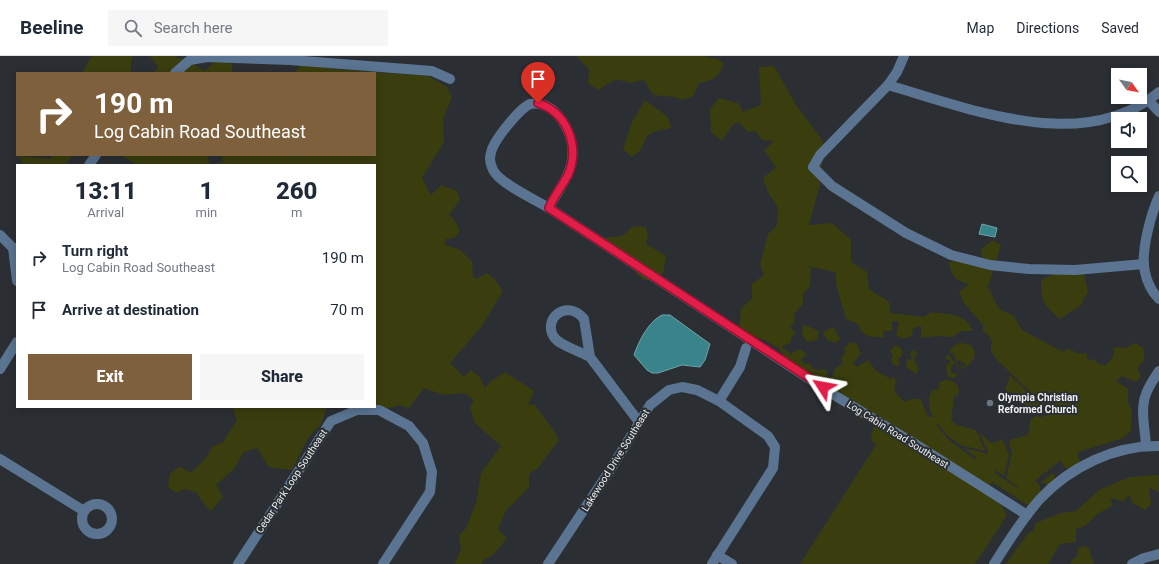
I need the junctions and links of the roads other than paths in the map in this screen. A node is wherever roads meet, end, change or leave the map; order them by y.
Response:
1 (904, 56) edge
2 (176, 72) edge
3 (450, 79) dead end
4 (888, 85) junction
5 (1159, 92) edge
6 (1149, 100) junction
7 (1159, 112) edge
8 (1159, 196) edge
9 (549, 208) junction
10 (0, 235) edge
11 (15, 248) edge
12 (16, 264) edge
13 (1144, 264) junction
14 (1159, 299) edge
15 (16, 344) edge
16 (746, 348) dead end
17 (590, 356) junction
18 (0, 369) edge
19 (1159, 371) edge
20 (719, 401) junction
21 (639, 422) junction
22 (1146, 445) junction
23 (1159, 446) edge
24 (0, 459) edge
25 (84, 511) dead end
26 (1027, 515) junction
27 (1159, 554) edge
28 (717, 555) junction
29 (238, 564) edge
30 (384, 564) edge
31 (548, 564) edge
32 (712, 564) edge
33 (732, 564) edge
34 (994, 564) edge
35 (1132, 564) edge

1 - 4 street
2 - 3 street
4 - 6 street
4 - 13 street
5 - 6 street
6 - 7 street
8 - 13 street
9 - 9 street, Log Cabin Road Southeast
9 - 26 street, Log Cabin Road Southeast
10 - 11 street
11 - 12 street
13 - 14 street
15 - 18 street
16 - 20 street
17 - 17 street
17 - 21 street
19 - 22 street
20 - 21 street, Lakewood Drive Southeast
20 - 28 street, Lakewood Drive Southeast
21 - 31 street, Lakewood Drive Southeast
22 - 23 street
22 - 26 street
24 - 25 street
26 - 34 street
27 - 35 street
28 - 32 street, Lakewood Drive Southeast
28 - 33 street
29 - 30 street, Cedar Park Loop Southeast

